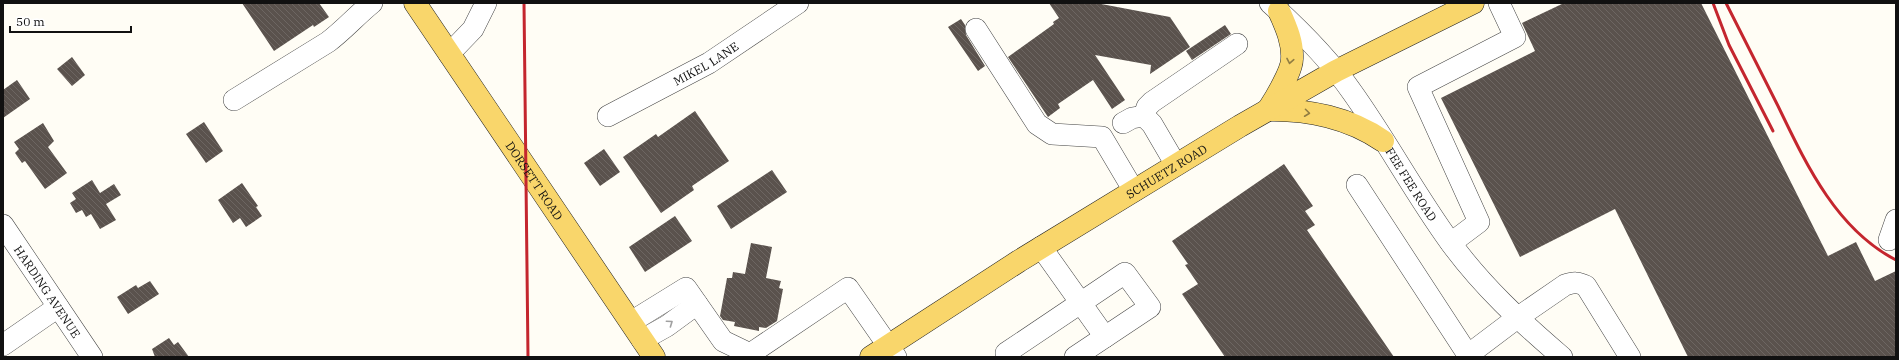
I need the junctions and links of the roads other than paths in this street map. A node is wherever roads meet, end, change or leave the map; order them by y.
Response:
1 (372, 3) edge
2 (415, 3) edge
3 (486, 3) edge
4 (798, 3) edge
5 (1473, 3) edge
6 (1499, 3) edge
7 (1275, 7) edge
8 (352, 9) edge
9 (976, 29) dead end
10 (1237, 44) dead end
11 (449, 54) junction
12 (1336, 71) junction
13 (234, 100) dead end
14 (1268, 110) junction
15 (608, 116) dead end
16 (1144, 116) junction
17 (1123, 124) dead end
18 (1383, 141) junction
19 (1176, 165) junction
20 (1357, 185) dead end
21 (1134, 191) junction
22 (1896, 220) edge
23 (3, 225) edge
24 (1888, 240) dead end
25 (1451, 243) junction
26 (1041, 247) junction
27 (1081, 303) junction
28 (58, 306) junction
29 (1517, 318) junction
30 (1105, 337) junction
31 (642, 340) edge
32 (3, 346) edge
33 (885, 353) edge
34 (1468, 356) edge
35 (92, 357) edge
36 (1009, 357) edge
37 (1075, 357) edge
38 (1562, 357) edge
39 (1630, 357) edge

1 - 8 street
2 - 11 main road, DORSETT ROAD
3 - 11 street
4 - 15 street, MIKEL LANE
5 - 12 main road, SCHUETZ ROAD
6 - 25 street
7 - 12 street, FEE FEE ROAD
7 -> 14 main road
8 - 13 street
9 - 21 street
10 - 16 street
11 - 31 main road, DORSETT ROAD
12 - 14 main road, SCHUETZ ROAD
12 - 18 street, FEE FEE ROAD
14 -> 18 main road
14 - 19 main road, SCHUETZ ROAD
16 - 17 street
16 - 19 street
18 - 25 street, FEE FEE ROAD
19 - 21 main road, SCHUETZ ROAD
20 - 34 street
21 - 26 main road, SCHUETZ ROAD
22 - 24 street
23 - 28 street, HARDING AVENUE
25 - 29 street, FEE FEE ROAD
26 - 27 street
26 - 33 main road, SCHUETZ ROAD
27 - 30 street
27 - 30 street
27 - 36 street
28 - 32 street
28 - 35 street, HARDING AVENUE
29 - 34 street
29 - 38 street, FEE FEE ROAD
29 - 39 street
30 - 37 street
31 - 33 street

